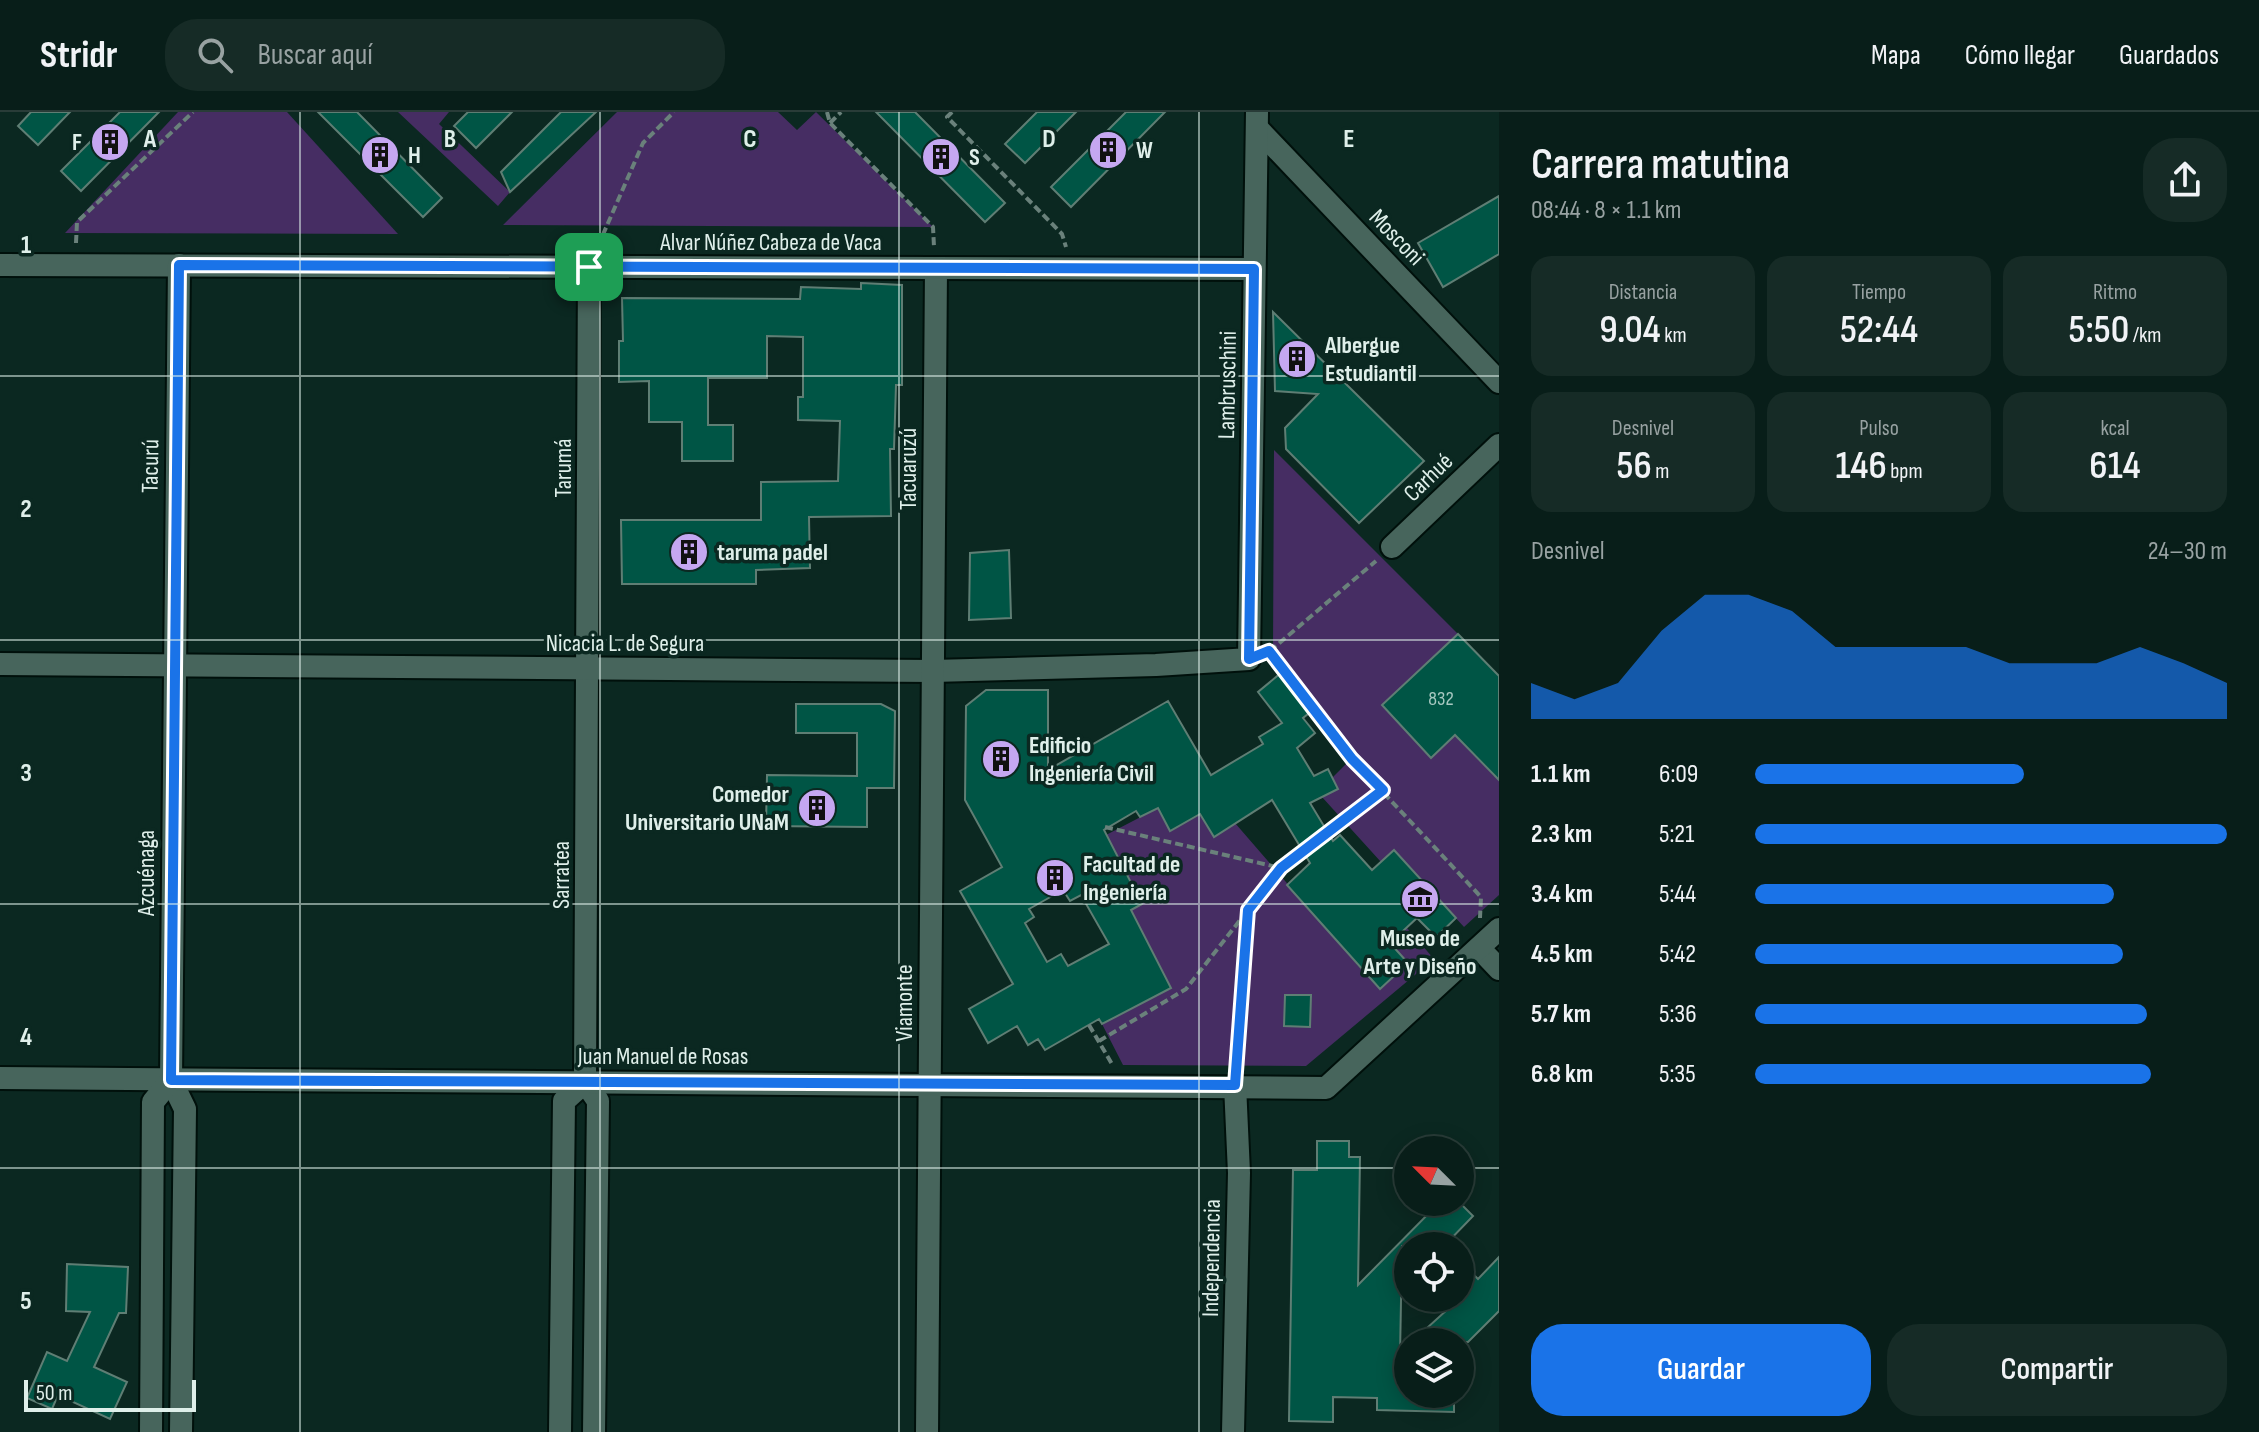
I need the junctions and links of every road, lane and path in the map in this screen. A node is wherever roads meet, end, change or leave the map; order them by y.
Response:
1 (193, 112) edge
2 (674, 112) edge
3 (827, 112) edge
4 (841, 112) edge
5 (942, 112) edge
6 (952, 112) edge
7 (947, 117) junction
8 (1262, 117) edge
9 (830, 123) junction
10 (0, 265) edge
11 (74, 265) junction
12 (179, 265) junction
13 (589, 267) junction
14 (936, 268) junction
15 (1073, 269) junction
16 (1254, 269) junction
17 (1499, 382) edge
18 (1499, 445) edge
19 (1392, 547) joint
20 (1259, 655) junction
21 (0, 664) edge
22 (174, 667) junction
23 (588, 669) junction
24 (933, 671) junction
25 (1383, 790) junction
26 (1105, 827) dead end
27 (1281, 868) junction
28 (1248, 910) junction
29 (1499, 929) edge
30 (1479, 948) junction
31 (1499, 969) edge
32 (1089, 1025) dead end
33 (1099, 1041) junction
34 (0, 1078) edge
35 (171, 1080) junction
36 (585, 1082) junction
37 (930, 1084) junction
38 (1124, 1085) junction
39 (1235, 1085) junction
40 (151, 1432) edge
41 (181, 1432) edge
42 (560, 1432) edge
43 (594, 1432) edge
44 (927, 1432) edge
45 (1233, 1432) edge

1 - 11 path
2 - 13 path
3 - 9 path
4 - 9 path
5 - 7 path
6 - 7 path
7 - 15 path
8 - 16 street, Lambruschini
8 - 17 street, Mosconi
9 - 14 path
10 - 11 street, Alvar Núñez Cabeza de Vaca
11 - 12 street, Alvar Núñez Cabeza de Vaca
12 - 13 street, Alvar Núñez Cabeza de Vaca
12 - 22 street, Tacurú
13 - 14 street, Alvar Núñez Cabeza de Vaca
13 - 23 street, Tarumá
14 - 15 street, Alvar Núñez Cabeza de Vaca
14 - 24 street, Tacuaruzú
15 - 16 street, Alvar Núñez Cabeza de Vaca
16 - 20 street, Lambruschini
18 - 19 street, Carhué
19 - 20 path
20 - 24 street, Nicacia L. de Segura
20 - 25 path
21 - 22 street, Nicacia L. de Segura
22 - 23 street, Nicacia L. de Segura
22 - 35 street, Azcuénaga
23 - 24 street, Nicacia L. de Segura
23 - 36 street, Sarratea
24 - 37 street, Viamonte
25 - 27 path
25 - 30 path
26 - 27 path
27 - 28 path
28 - 33 path
28 - 39 path
29 - 30 street
30 - 31 street
30 - 39 street, Juan Manuel de Rosas
32 - 33 path
33 - 38 path
34 - 35 street, Juan Manuel de Rosas
35 - 36 street, Juan Manuel de Rosas
35 - 40 street, Azcuénaga
35 - 41 street, Azcuénaga
36 - 37 street, Juan Manuel de Rosas
36 - 42 street
36 - 43 street, Sarratea
37 - 38 street, Juan Manuel de Rosas
37 - 44 street, Viamonte
38 - 39 street, Juan Manuel de Rosas
39 - 45 street, Independencia

